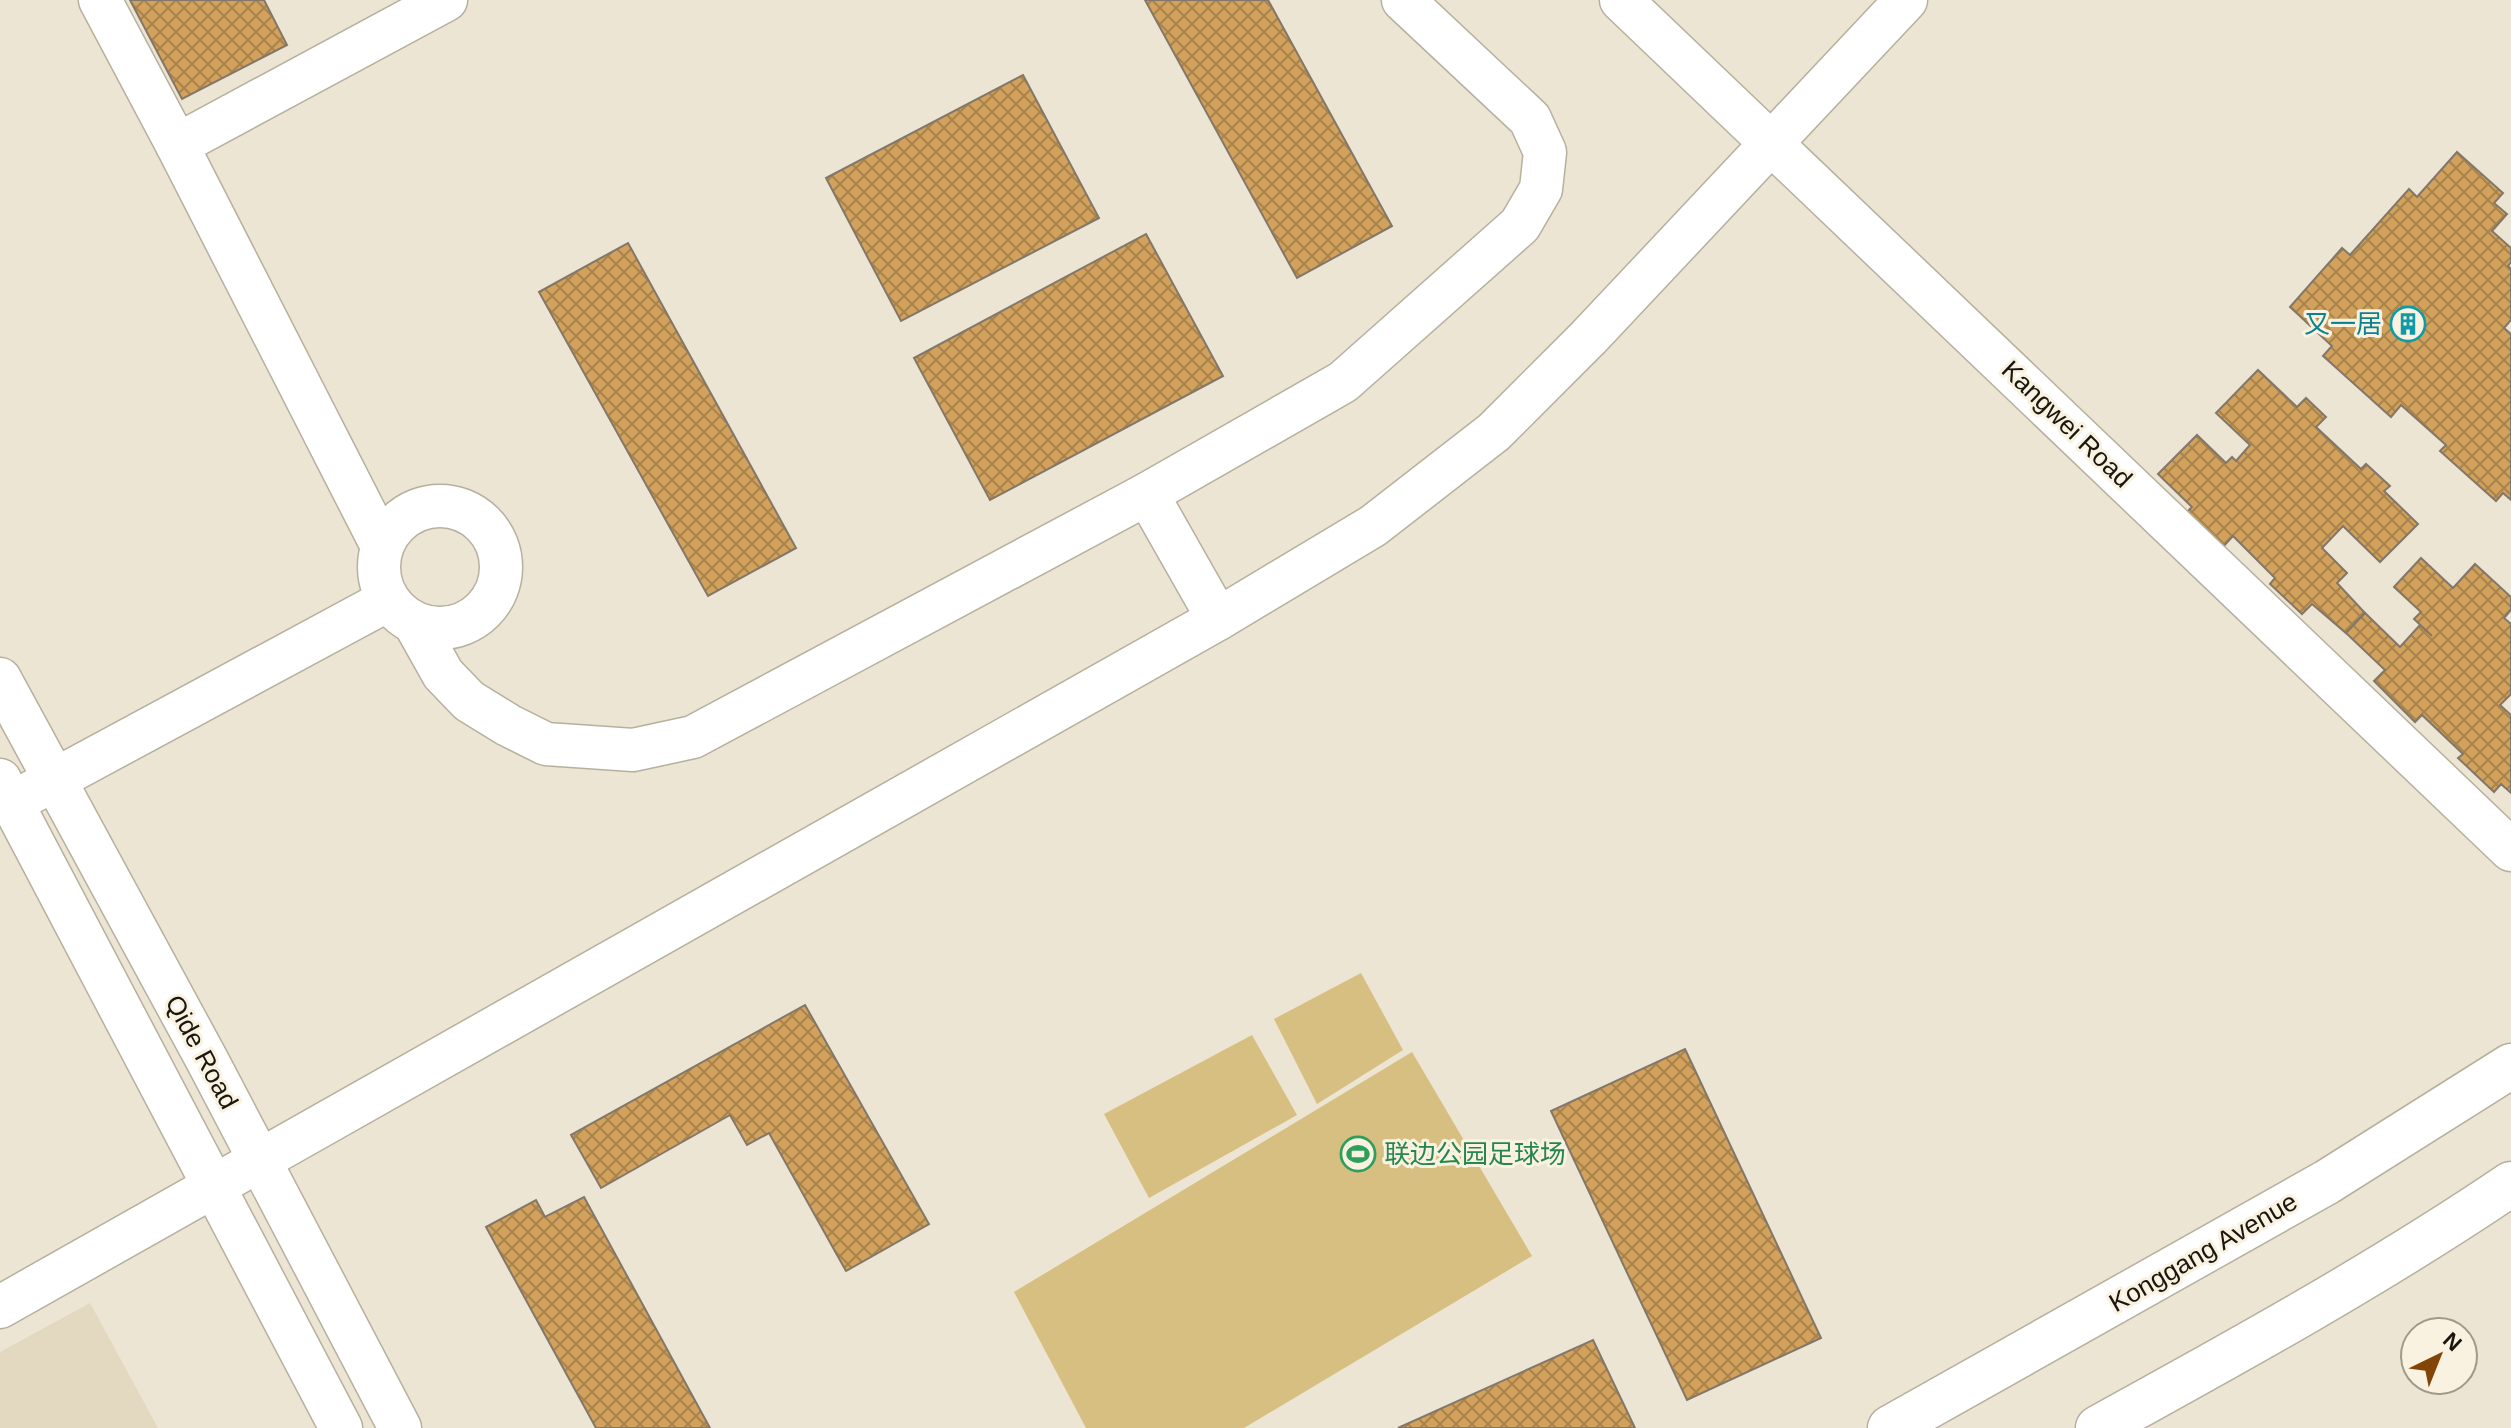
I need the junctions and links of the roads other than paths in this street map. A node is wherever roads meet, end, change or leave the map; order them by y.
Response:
1 (100, 0) edge
2 (446, 0) edge
3 (1403, 0) edge
4 (1621, 0) edge
5 (1906, 0) edge
6 (1772, 142) junction
7 (177, 145) junction
8 (1147, 494) junction
9 (382, 546) junction
10 (402, 612) junction
11 (1218, 619) junction
12 (0, 679) edge
13 (54, 781) junction
14 (6, 791) edge
15 (2511, 850) edge
16 (2511, 1066) edge
17 (258, 1159) junction
18 (2511, 1184) edge
19 (213, 1187) junction
20 (0, 1307) edge
21 (341, 1428) edge
22 (400, 1428) edge
23 (1890, 1428) edge
24 (2098, 1428) edge

1 - 7 street
2 - 7 street
3 - 8 street
4 - 6 street, Kangwei Road
5 - 6 street
6 - 11 street
6 - 15 street, Kangwei Road
7 - 9 street
8 - 10 street
8 - 11 street
9 - 10 street
9 - 10 street
10 - 13 street
11 - 17 street
12 - 13 street, Qide Road
13 - 14 street
13 - 17 street, Qide Road
14 - 19 street, Qide Road
16 - 23 main road, Konggang Avenue
17 - 19 street
17 - 22 street, Qide Road
18 - 24 main road
19 - 20 street
19 - 21 street, Qide Road

